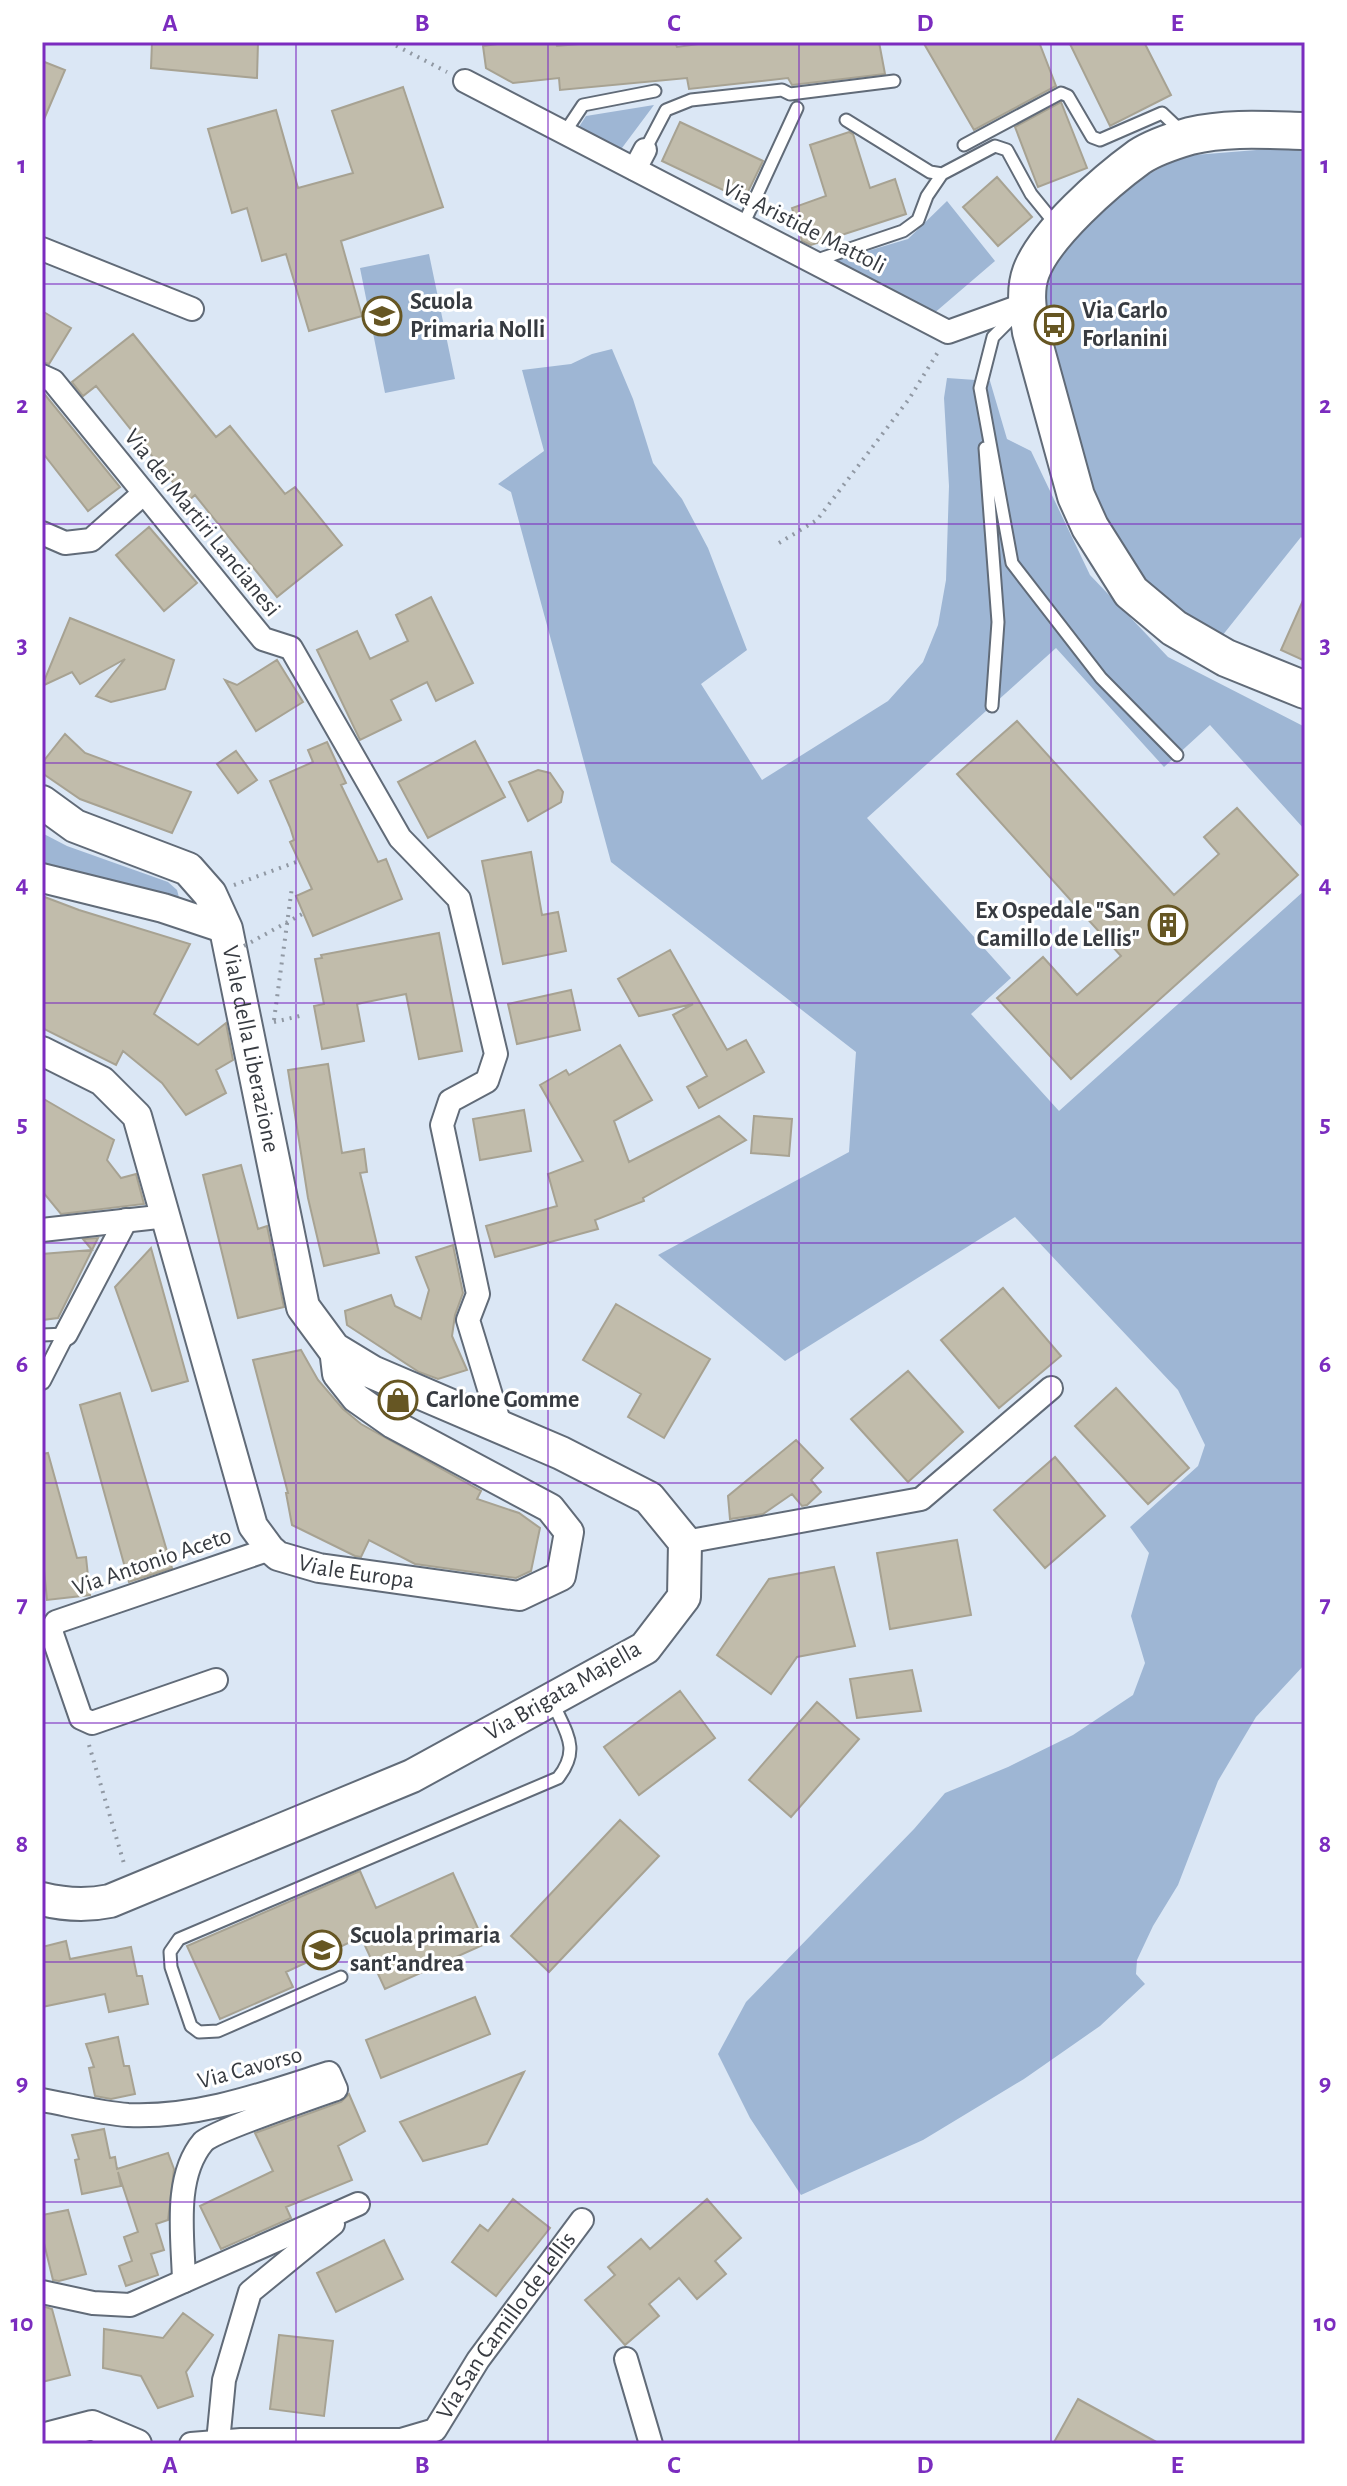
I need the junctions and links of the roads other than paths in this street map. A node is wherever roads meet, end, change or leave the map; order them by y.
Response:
1 (465, 81) road end
2 (894, 81) dead end
3 (655, 91) dead end
4 (797, 108) dead end
5 (846, 120) dead end
6 (1305, 131) edge
7 (565, 132) junction
8 (1187, 137) junction
9 (964, 145) dead end
10 (640, 160) junction
11 (942, 174) junction
12 (743, 225) junction
13 (1060, 229) junction
14 (42, 249) edge
15 (823, 258) dead end
16 (1026, 304) junction
17 (192, 309) dead end
18 (42, 376) edge
19 (980, 388) junction
20 (144, 493) junction
21 (42, 533) edge
22 (1305, 690) edge
23 (992, 706) dead end
24 (1177, 755) dead end
25 (42, 802) edge
26 (42, 878) edge
27 (235, 937) junction
28 (42, 1051) edge
29 (167, 1216) junction
30 (126, 1220) junction
31 (42, 1230) edge
32 (66, 1334) junction
33 (42, 1335) edge
34 (334, 1349) junction
35 (42, 1381) edge
36 (1051, 1388) dead end
37 (501, 1428) junction
38 (685, 1542) junction
39 (270, 1549) junction
40 (216, 1680) dead end
41 (551, 1699) junction
42 (42, 1899) edge
43 (341, 1977) dead end
44 (42, 2100) edge
45 (582, 2220) dead end
46 (184, 2281) junction
47 (42, 2292) edge
48 (626, 2359) dead end
49 (42, 2438) edge
50 (218, 2442) junction
51 (137, 2444) edge
52 (191, 2444) edge
53 (651, 2444) edge

1 - 7 street, Via Aristide Mattoli
2 - 10 lane
3 - 7 lane
4 - 12 lane
5 - 11 lane
6 - 8 main road
7 - 10 street, Via Aristide Mattoli
8 - 9 lane
8 - 13 main road
10 - 12 street, Via Aristide Mattoli
11 - 13 lane
11 - 15 lane
12 - 16 street, Via Aristide Mattoli
13 - 16 main road
14 - 17 street
16 - 19 lane
16 - 22 main road
18 - 20 street, Via dei Martiri Lancianesi
19 - 23 lane
19 - 24 lane
20 - 21 street
20 - 37 street, Via dei Martiri Lancianesi
25 - 27 main road
26 - 27 street, Viale della Liberazione
27 - 34 main road, Viale della Liberazione
28 - 29 street, Viale Europa
29 - 30 street
29 - 39 street, Viale Europa
30 - 31 street
30 - 32 street
32 - 33 lane
32 - 35 street
34 - 37 main road
34 - 39 street, Viale Europa
36 - 38 street
37 - 38 main road
38 - 41 main road, Via Brigata Majella
39 - 40 street, Via Antonio Aceto
41 - 42 main road, Via Brigata Majella
41 - 43 lane
44 - 46 street, Via Cavorso
45 - 50 street, Via San Camillo de Lellis
46 - 47 street
46 - 50 street
48 - 53 street
49 - 51 street
50 - 52 street, Via San Camillo de Lellis

